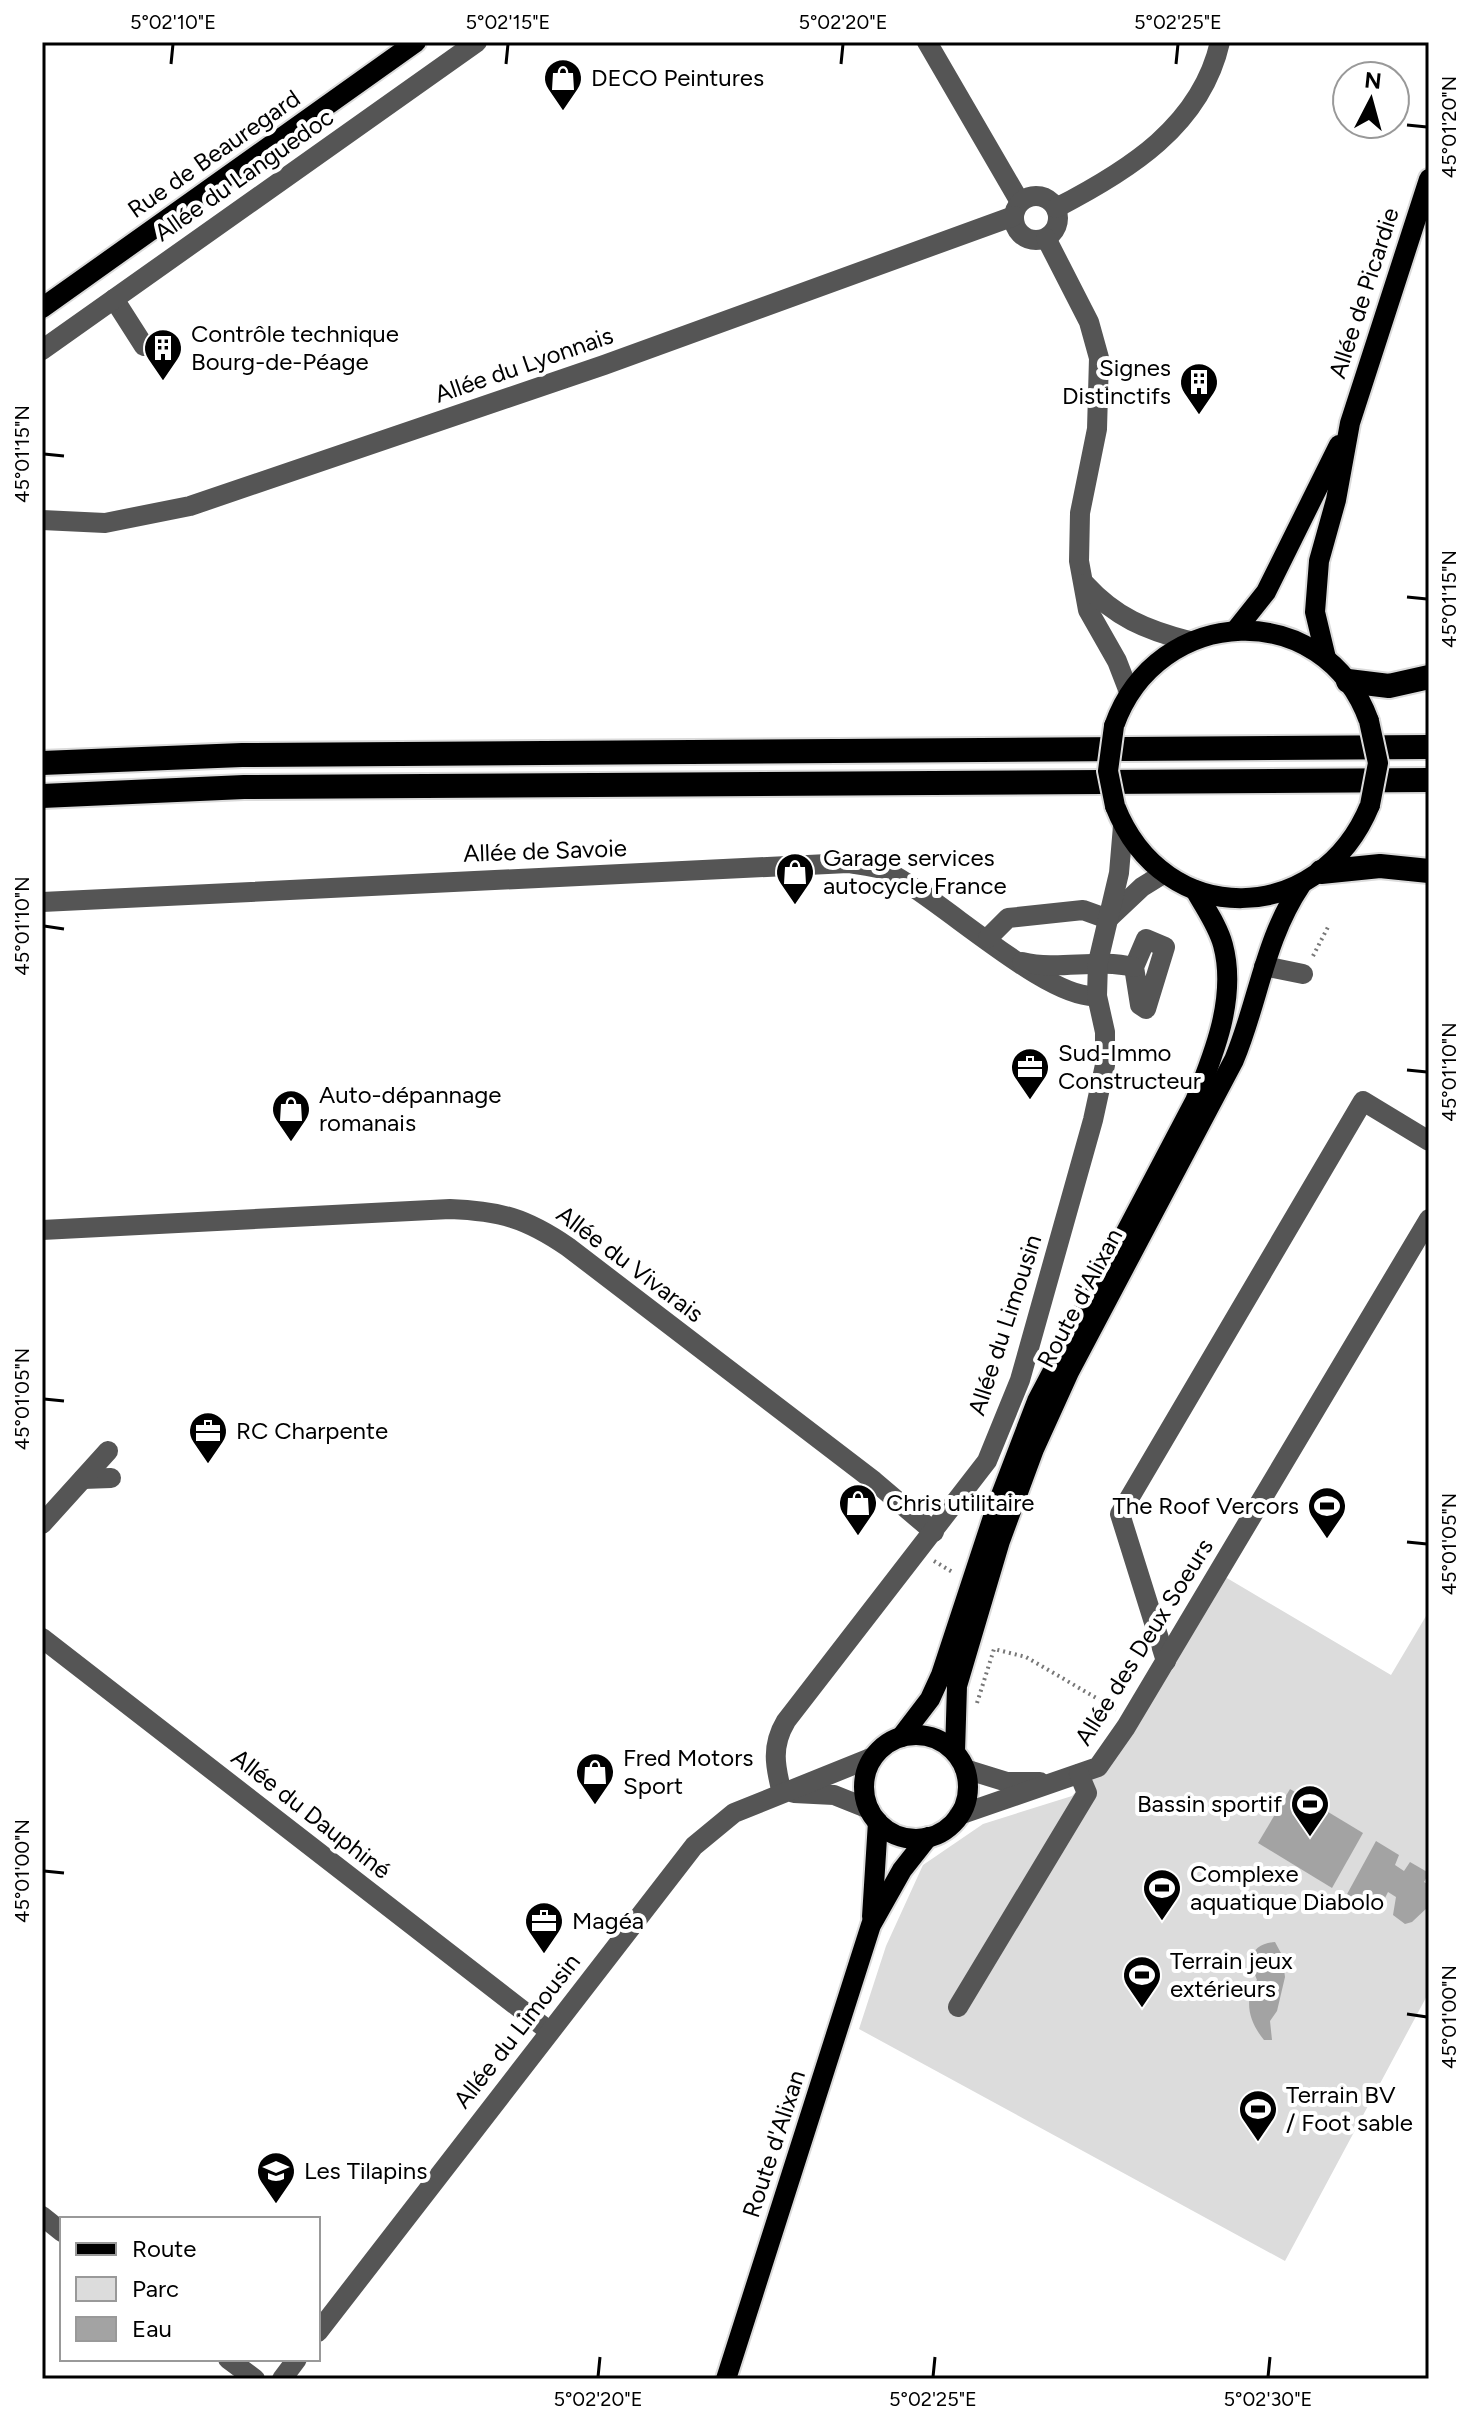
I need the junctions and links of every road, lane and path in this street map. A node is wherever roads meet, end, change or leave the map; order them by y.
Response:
1 (416, 42) edge
2 (477, 42) edge
3 (927, 42) edge
4 (1220, 42) edge
5 (1429, 179) edge
6 (1056, 208) junction
7 (1017, 209) junction
8 (1046, 238) junction
9 (114, 299) junction
10 (42, 308) edge
11 (144, 346) dead end
12 (42, 350) edge
13 (1350, 423) junction
14 (42, 520) edge
15 (1085, 584) junction
16 (1235, 631) junction
17 (1189, 641) junction
18 (1326, 658) junction
19 (1429, 677) edge
20 (1348, 681) junction
21 (1129, 692) junction
22 (1429, 747) edge
23 (42, 763) edge
24 (1429, 780) edge
25 (42, 796) edge
26 (1123, 826) junction
27 (1429, 871) edge
28 (1163, 874) junction
29 (1311, 879) junction
30 (1195, 890) junction
31 (42, 902) edge
32 (1108, 919) junction
33 (1328, 927) dead end
34 (988, 938) junction
35 (1022, 962) junction
36 (1098, 962) junction
37 (1264, 966) junction
38 (1134, 967) dead end
39 (1303, 974) joint
40 (1097, 996) junction
41 (1429, 1141) edge
42 (1429, 1219) edge
43 (42, 1230) edge
44 (108, 1451) dead end
45 (111, 1478) dead end
46 (83, 1479) junction
47 (42, 1524) edge
48 (934, 1532) junction
49 (918, 1552) junction
50 (957, 1574) dead end
51 (42, 1638) edge
52 (1166, 1661) junction
53 (954, 1709) junction
54 (1131, 1719) junction
55 (901, 1737) junction
56 (873, 1757) junction
57 (960, 1760) junction
58 (1079, 1774) junction
59 (1056, 1781) junction
60 (782, 1793) junction
61 (874, 1815) junction
62 (959, 1815) junction
63 (928, 1837) junction
64 (871, 1925) junction
65 (958, 2007) dead end
66 (549, 2031) junction
67 (42, 2216) edge
68 (60, 2230) edge
69 (320, 2329) edge
70 (231, 2361) edge
71 (296, 2361) edge
72 (255, 2379) edge
73 (282, 2379) edge
74 (726, 2379) edge

1 - 10 main road, Rue de Beauregard
2 - 9 street, Allée du Languedoc
3 - 7 street
4 - 6 street
5 - 13 main road, Allée de Picardie
6 - 7 street
6 - 8 street
7 - 8 street
7 - 14 street, Allée du Lyonnais
8 - 15 street
9 - 11 street
9 - 12 street, Allée du Languedoc
13 - 16 main road, Allée de Picardie
13 - 18 main road, Allée de Picardie
15 - 17 street
15 - 21 street
16 - 17 main road
16 - 18 main road
17 - 21 main road
18 - 20 main road
19 - 20 highway
20 - 29 main road, bridge
21 - 26 main road, bridge
22 - 23 highway
24 - 25 highway
26 - 28 main road
26 - 32 street, Allée du Limousin
27 - 29 highway
28 - 30 main road
28 - 32 street
29 - 30 main road
29 - 37 main road, Route d'Alixan
30 - 55 main road, Route d'Alixan
31 - 34 street, Allée de Savoie
32 - 34 street
32 - 36 street, Allée du Limousin
33 - 39 path
34 - 35 street, Allée de Savoie
35 - 36 street, Allée de Savoie
35 - 40 street, Allée de Savoie
36 - 38 street, Allée de Savoie
36 - 40 street, Allée du Limousin
37 - 39 street
37 - 53 main road, Route d'Alixan
40 - 48 street, Allée du Limousin
41 - 52 street
42 - 52 street, Allée des Deux Soeurs
43 - 48 street, Allée du Vivarais
44 - 46 street
45 - 46 street
46 - 47 street
48 - 49 street, Allée du Limousin
49 - 50 path
49 - 60 street, Allée du Limousin
51 - 66 street, Allée du Dauphiné
52 - 54 street, Allée des Deux Soeurs
53 - 54 path
53 - 57 main road, Route d'Alixan
54 - 58 street, Allée des Deux Soeurs
55 - 56 main road, Route d'Alixan
55 - 57 main road
56 - 60 street, Allée du Limousin
56 - 61 main road, Route d'Alixan
57 - 59 street, Allée des Deux Soeurs
57 - 62 main road, Route d'Alixan
58 - 59 street, Allée des Deux Soeurs
58 - 65 street
59 - 62 street, Allée des Deux Soeurs
60 - 61 street, Allée du Limousin
60 - 66 street, Allée du Limousin
61 - 63 main road
61 - 64 main road, Route d'Alixan
62 - 63 main road, Route d'Alixan
63 - 64 main road, Route d'Alixan
64 - 74 main road, Route d'Alixan
66 - 69 street, Allée du Limousin
67 - 68 street
70 - 72 street
71 - 73 street

